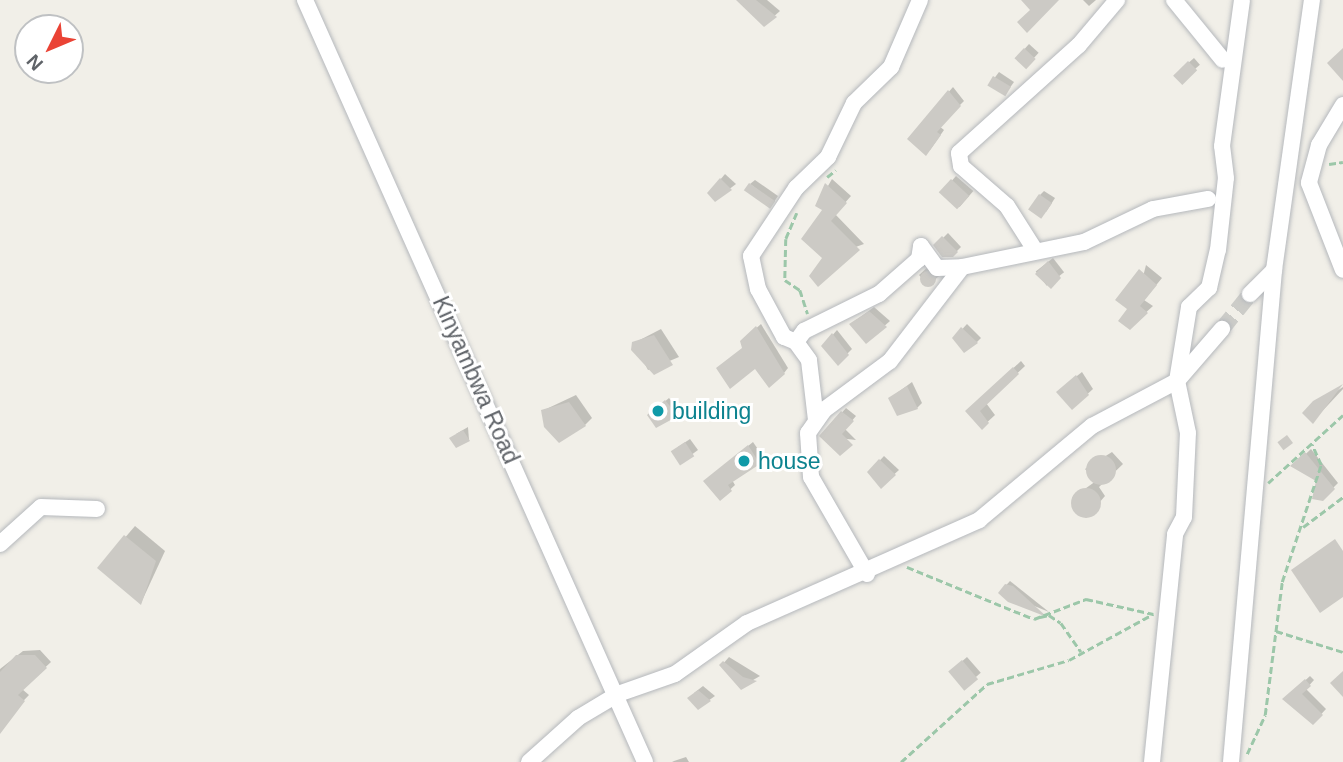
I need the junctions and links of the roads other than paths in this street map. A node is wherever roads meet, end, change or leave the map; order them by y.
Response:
1 (305, 0) edge
2 (920, 0) edge
3 (1117, 0) edge
4 (1174, 0) edge
5 (1242, 0) edge
6 (1312, 0) edge
7 (1223, 60) dead end
8 (1343, 105) edge
9 (1208, 199) dead end
10 (1035, 250) junction
11 (962, 267) junction
12 (1274, 270) junction
13 (1343, 270) edge
14 (1251, 294) tunnel mouth
15 (1222, 329) tunnel mouth
16 (800, 336) junction
17 (1177, 381) junction
18 (816, 420) junction
19 (97, 509) dead end
20 (0, 544) edge
21 (867, 574) junction
22 (618, 694) junction
23 (1231, 761) edge
24 (529, 762) edge
25 (645, 762) edge
26 (1152, 762) edge

1 - 22 street, Kinyambwa Road
2 - 16 street
3 - 10 street
4 - 7 street
5 - 17 street
6 - 12 street
8 - 13 street
9 - 10 street
10 - 11 street
11 - 16 street
11 - 18 street
12 - 14 street
12 - 23 street
15 - 17 street
16 - 18 street
17 - 21 street
17 - 26 street
18 - 21 street
19 - 20 street
21 - 22 street
22 - 24 street
22 - 25 street, Kinyambwa Road

